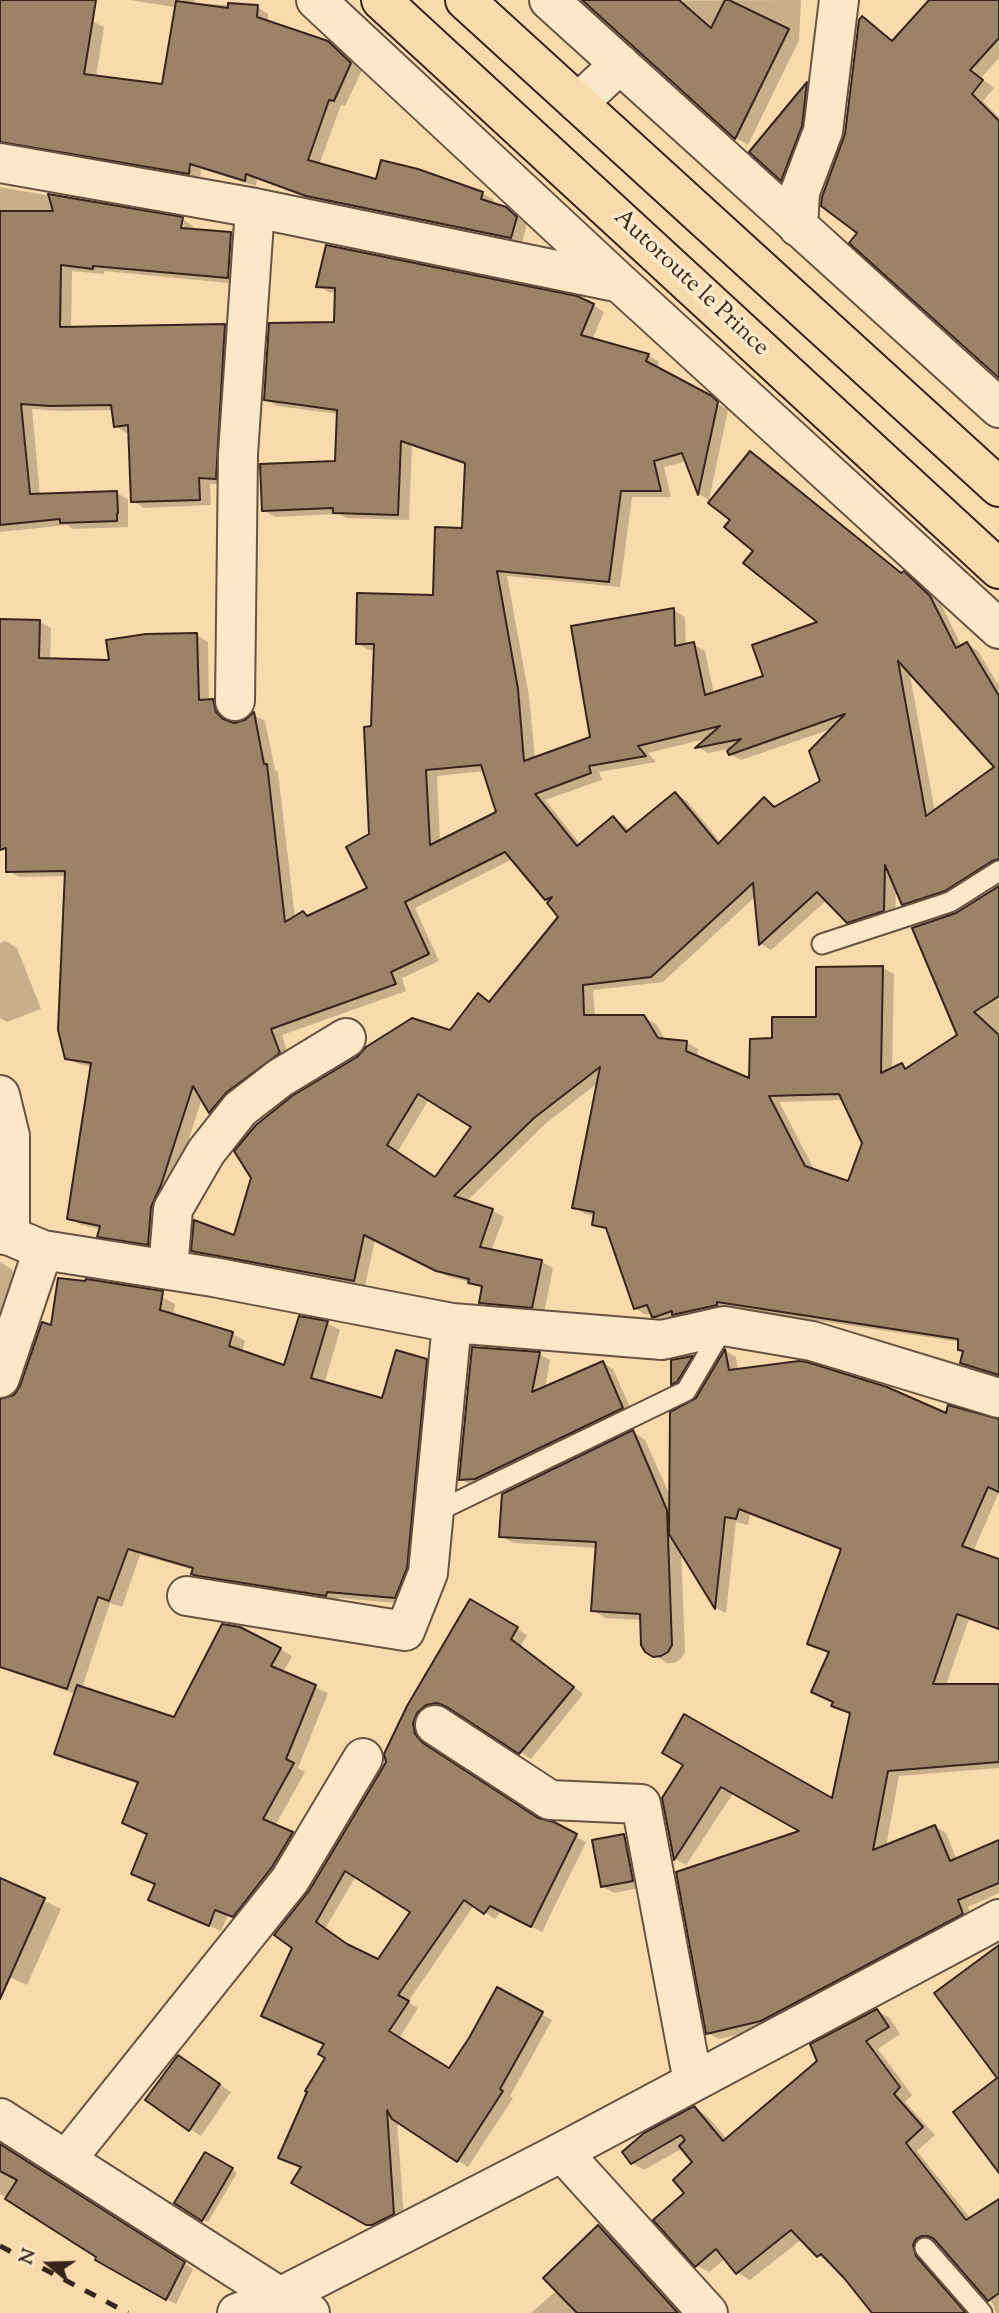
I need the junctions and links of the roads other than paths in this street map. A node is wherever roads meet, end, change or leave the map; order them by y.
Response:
1 (316, 0) edge
2 (381, 0) edge
3 (465, 0) edge
4 (549, 0) edge
5 (839, 0) edge
6 (620, 64) junction
7 (578, 103) junction
8 (0, 163) edge
9 (254, 208) junction
10 (798, 227) junction
11 (620, 283) junction
12 (999, 408) edge
13 (999, 487) edge
14 (999, 569) edge
15 (999, 629) edge
16 (235, 701) dead end
17 (999, 871) edge
18 (822, 944) dead end
19 (346, 1038) dead end
20 (0, 1095) edge
21 (18, 1240) edge
22 (168, 1270) junction
23 (452, 1324) junction
24 (724, 1326) junction
25 (0, 1378) edge
26 (999, 1398) edge
27 (434, 1513) junction
28 (187, 1595) dead end
29 (435, 1725) dead end
30 (363, 1758) dead end
31 (999, 1919) edge
32 (693, 2082) junction
33 (0, 2118) edge
34 (562, 2152) junction
35 (66, 2160) junction
36 (925, 2248) dead end
37 (295, 2305) edge
38 (237, 2313) edge
39 (708, 2313) edge
40 (982, 2313) edge

1 - 11 street
2 - 14 main road, Autoroute le Prince
3 - 7 main road
4 - 6 street
5 - 10 street
6 - 7 street
6 - 10 street
7 - 13 main road
8 - 9 street
9 - 11 street
9 - 16 street
10 - 12 street
11 - 15 street
17 - 18 lane
19 - 22 street
20 - 21 street
21 - 22 street
21 - 25 street
22 - 23 street
23 - 24 street
23 - 27 street
24 - 26 street
24 - 27 lane
27 - 28 street
29 - 32 street
30 - 35 street
31 - 32 street
32 - 34 street
33 - 35 street
34 - 37 street
34 - 39 street
35 - 37 street
36 - 40 lane
37 - 38 street

